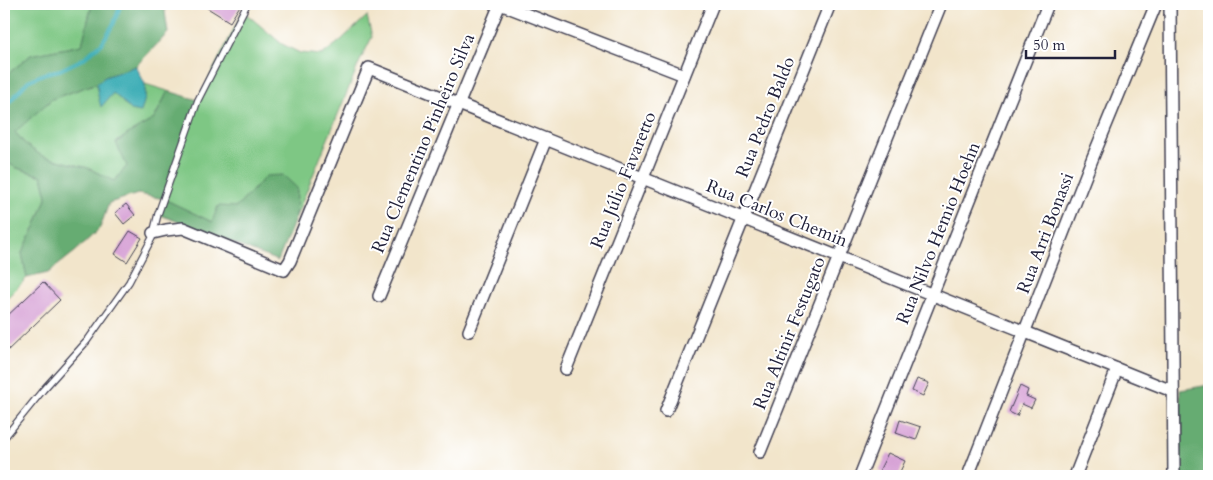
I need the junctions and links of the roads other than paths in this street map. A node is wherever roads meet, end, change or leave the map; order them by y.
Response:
1 (247, 4) edge
2 (500, 4) edge
3 (713, 4) edge
4 (830, 4) edge
5 (941, 4) edge
6 (1048, 4) edge
7 (1156, 4) edge
8 (1170, 4) edge
9 (684, 75) junction
10 (458, 104) junction
11 (546, 139) junction
12 (643, 178) junction
13 (743, 218) junction
14 (153, 233) junction
15 (838, 257) junction
16 (932, 295) junction
17 (379, 296) dead end
18 (469, 331) dead end
19 (1025, 332) junction
20 (566, 369) dead end
21 (1117, 369) junction
22 (1172, 392) junction
23 (666, 411) dead end
24 (4, 438) edge
25 (760, 452) dead end
26 (860, 476) edge
27 (968, 476) edge
28 (1076, 476) edge
29 (1174, 476) edge

1 - 14 lane
2 - 9 street
2 - 10 street, Rua Clementino Pinheiro Silva
3 - 9 street, Rua Júlio Favaretto
4 - 13 street, Rua Pedro Baldo
5 - 15 street, Rua Altinir Festugato
6 - 16 street, Rua Nilvo Hemio Hoehn
7 - 19 street, Rua Arri Bonassi
8 - 22 street
9 - 12 street, Rua Júlio Favaretto
10 - 11 street, Rua Carlos Chemin
10 - 14 street, Rua Carlos Chemin
10 - 17 street, Rua Clementino Pinheiro Silva
11 - 12 street, Rua Carlos Chemin
11 - 18 street
12 - 13 street, Rua Carlos Chemin
12 - 20 street, Rua Júlio Favaretto
13 - 15 street, Rua Carlos Chemin
13 - 23 street, Rua Pedro Baldo
14 - 24 lane
15 - 16 street, Rua Carlos Chemin
15 - 25 street, Rua Altinir Festugato
16 - 19 street, Rua Carlos Chemin
16 - 26 street, Rua Nilvo Hemio Hoehn
19 - 21 street, Rua Carlos Chemin
19 - 27 street, Rua Arri Bonassi
21 - 22 street, Rua Carlos Chemin
21 - 28 street
22 - 29 street

